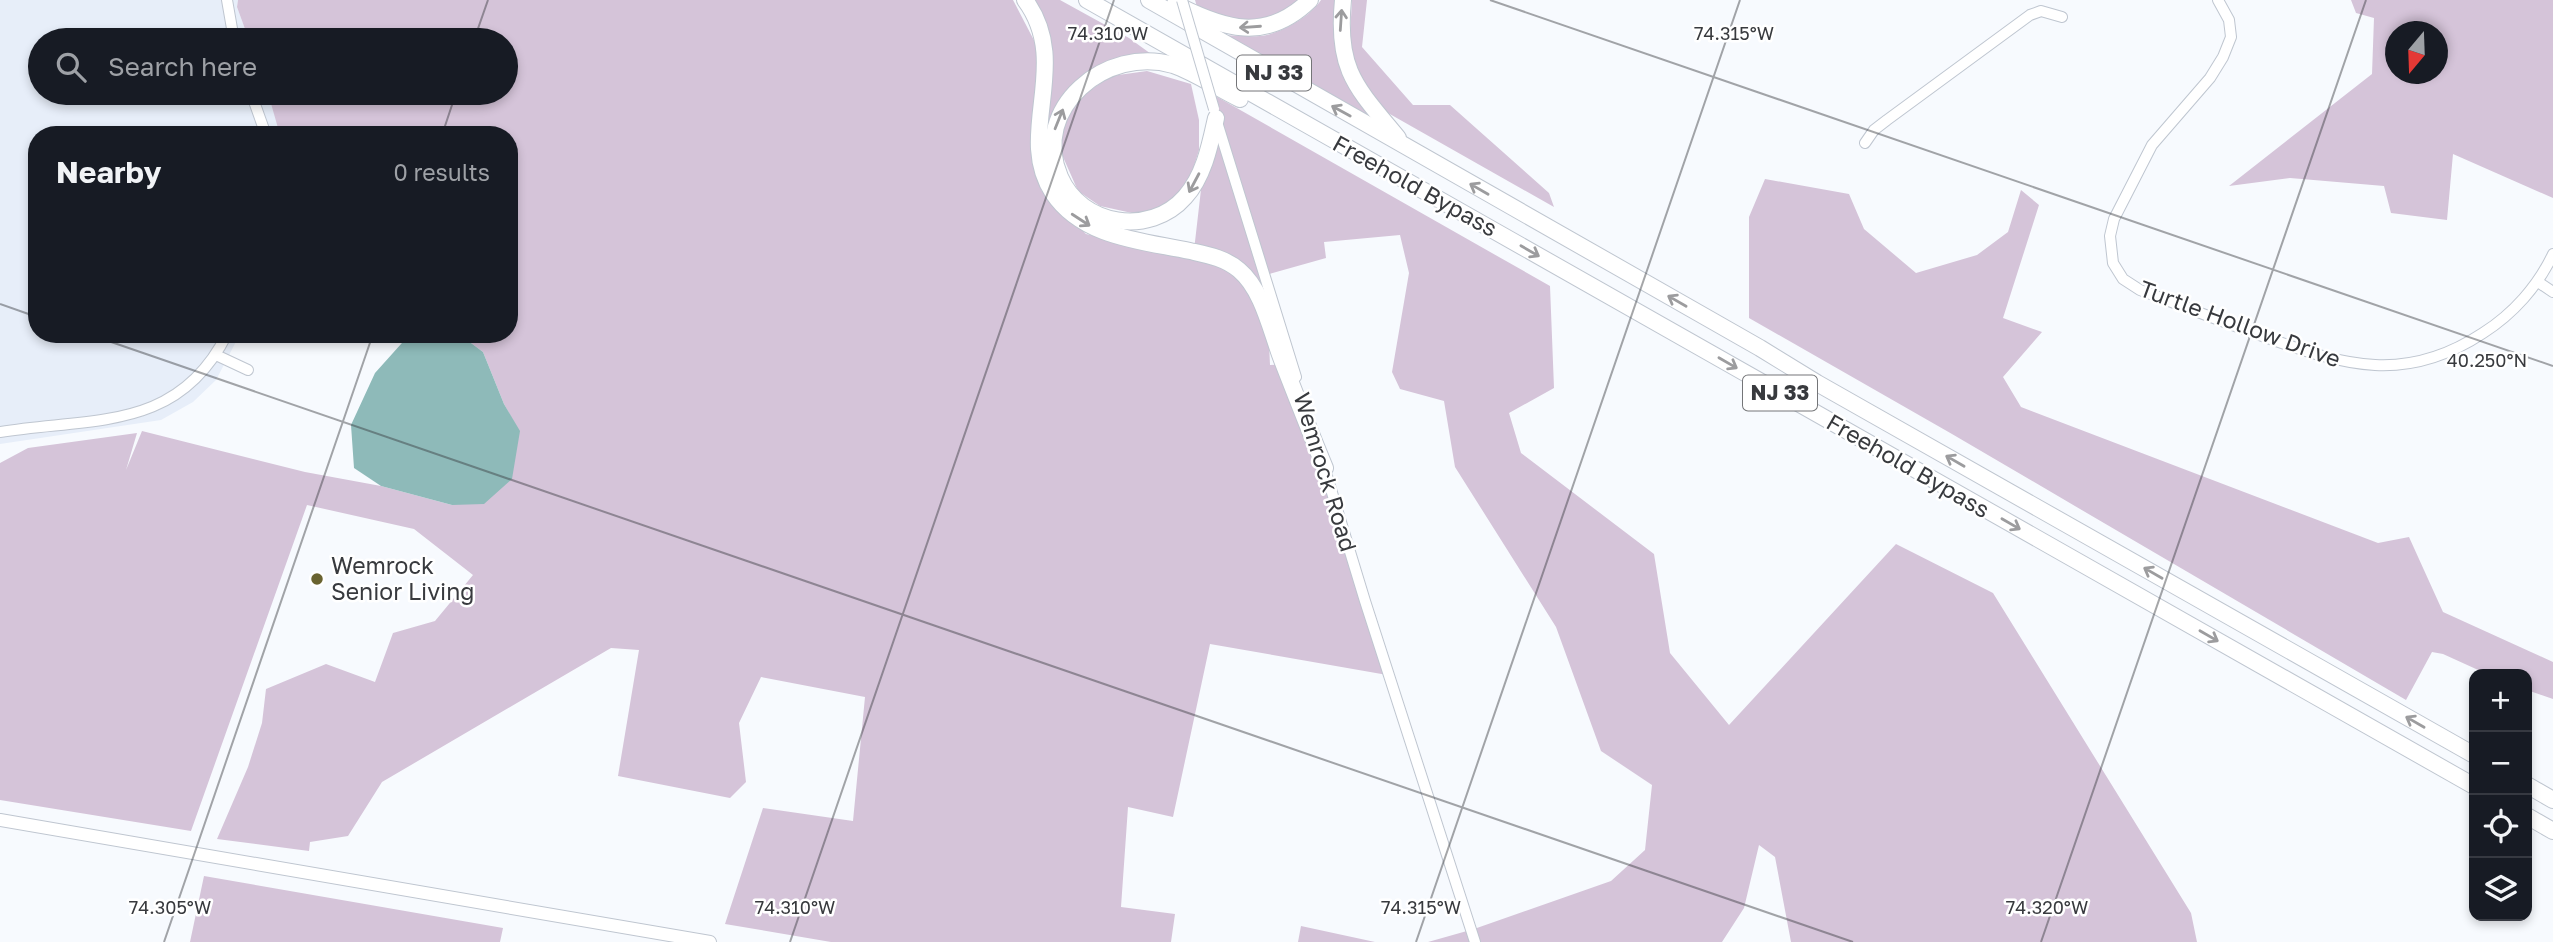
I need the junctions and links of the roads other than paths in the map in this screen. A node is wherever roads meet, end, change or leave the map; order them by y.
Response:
1 (227, 0) edge
2 (1025, 0) edge
3 (1087, 0) edge
4 (1149, 0) edge
5 (1168, 0) edge
6 (1182, 0) edge
7 (1310, 0) edge
8 (1343, 0) edge
9 (2218, 0) edge
10 (2062, 17) dead end
11 (232, 28) edge
12 (255, 105) edge
13 (1215, 114) junction
14 (263, 126) edge
15 (1402, 143) junction
16 (1866, 143) dead end
17 (1365, 158) junction
18 (2553, 254) edge
19 (2538, 282) junction
20 (2553, 292) edge
21 (222, 343) edge
22 (216, 355) junction
23 (248, 370) dead end
24 (0, 432) edge
25 (1325, 468) junction
26 (2469, 752) edge
27 (2469, 783) edge
28 (2532, 788) edge
29 (2553, 800) edge
30 (2532, 819) edge
31 (0, 820) edge
32 (2553, 831) edge
33 (710, 942) edge
34 (1475, 942) edge

1 - 11 street
2 -> 25 highway
3 - 17 highway, Freehold Bypass / NJ 33
15 -> 4 highway, Freehold Bypass / NJ 33
7 -> 5 highway
6 - 13 street, Wemrock Road, bridge
15 -> 8 highway
9 - 19 street, Turtle Hollow Drive
10 - 16 street
12 - 14 street
13 -> 17 highway
13 - 25 street, Wemrock Road
26 -> 15 highway, Freehold Bypass / NJ 33
17 -> 27 highway, Freehold Bypass / NJ 33
18 - 19 street, Turtle Hollow Drive
19 - 20 street
21 - 22 street
22 - 23 street
22 - 24 street
25 - 34 street, Wemrock Road
28 - 29 highway
30 - 32 highway
31 - 33 main road

